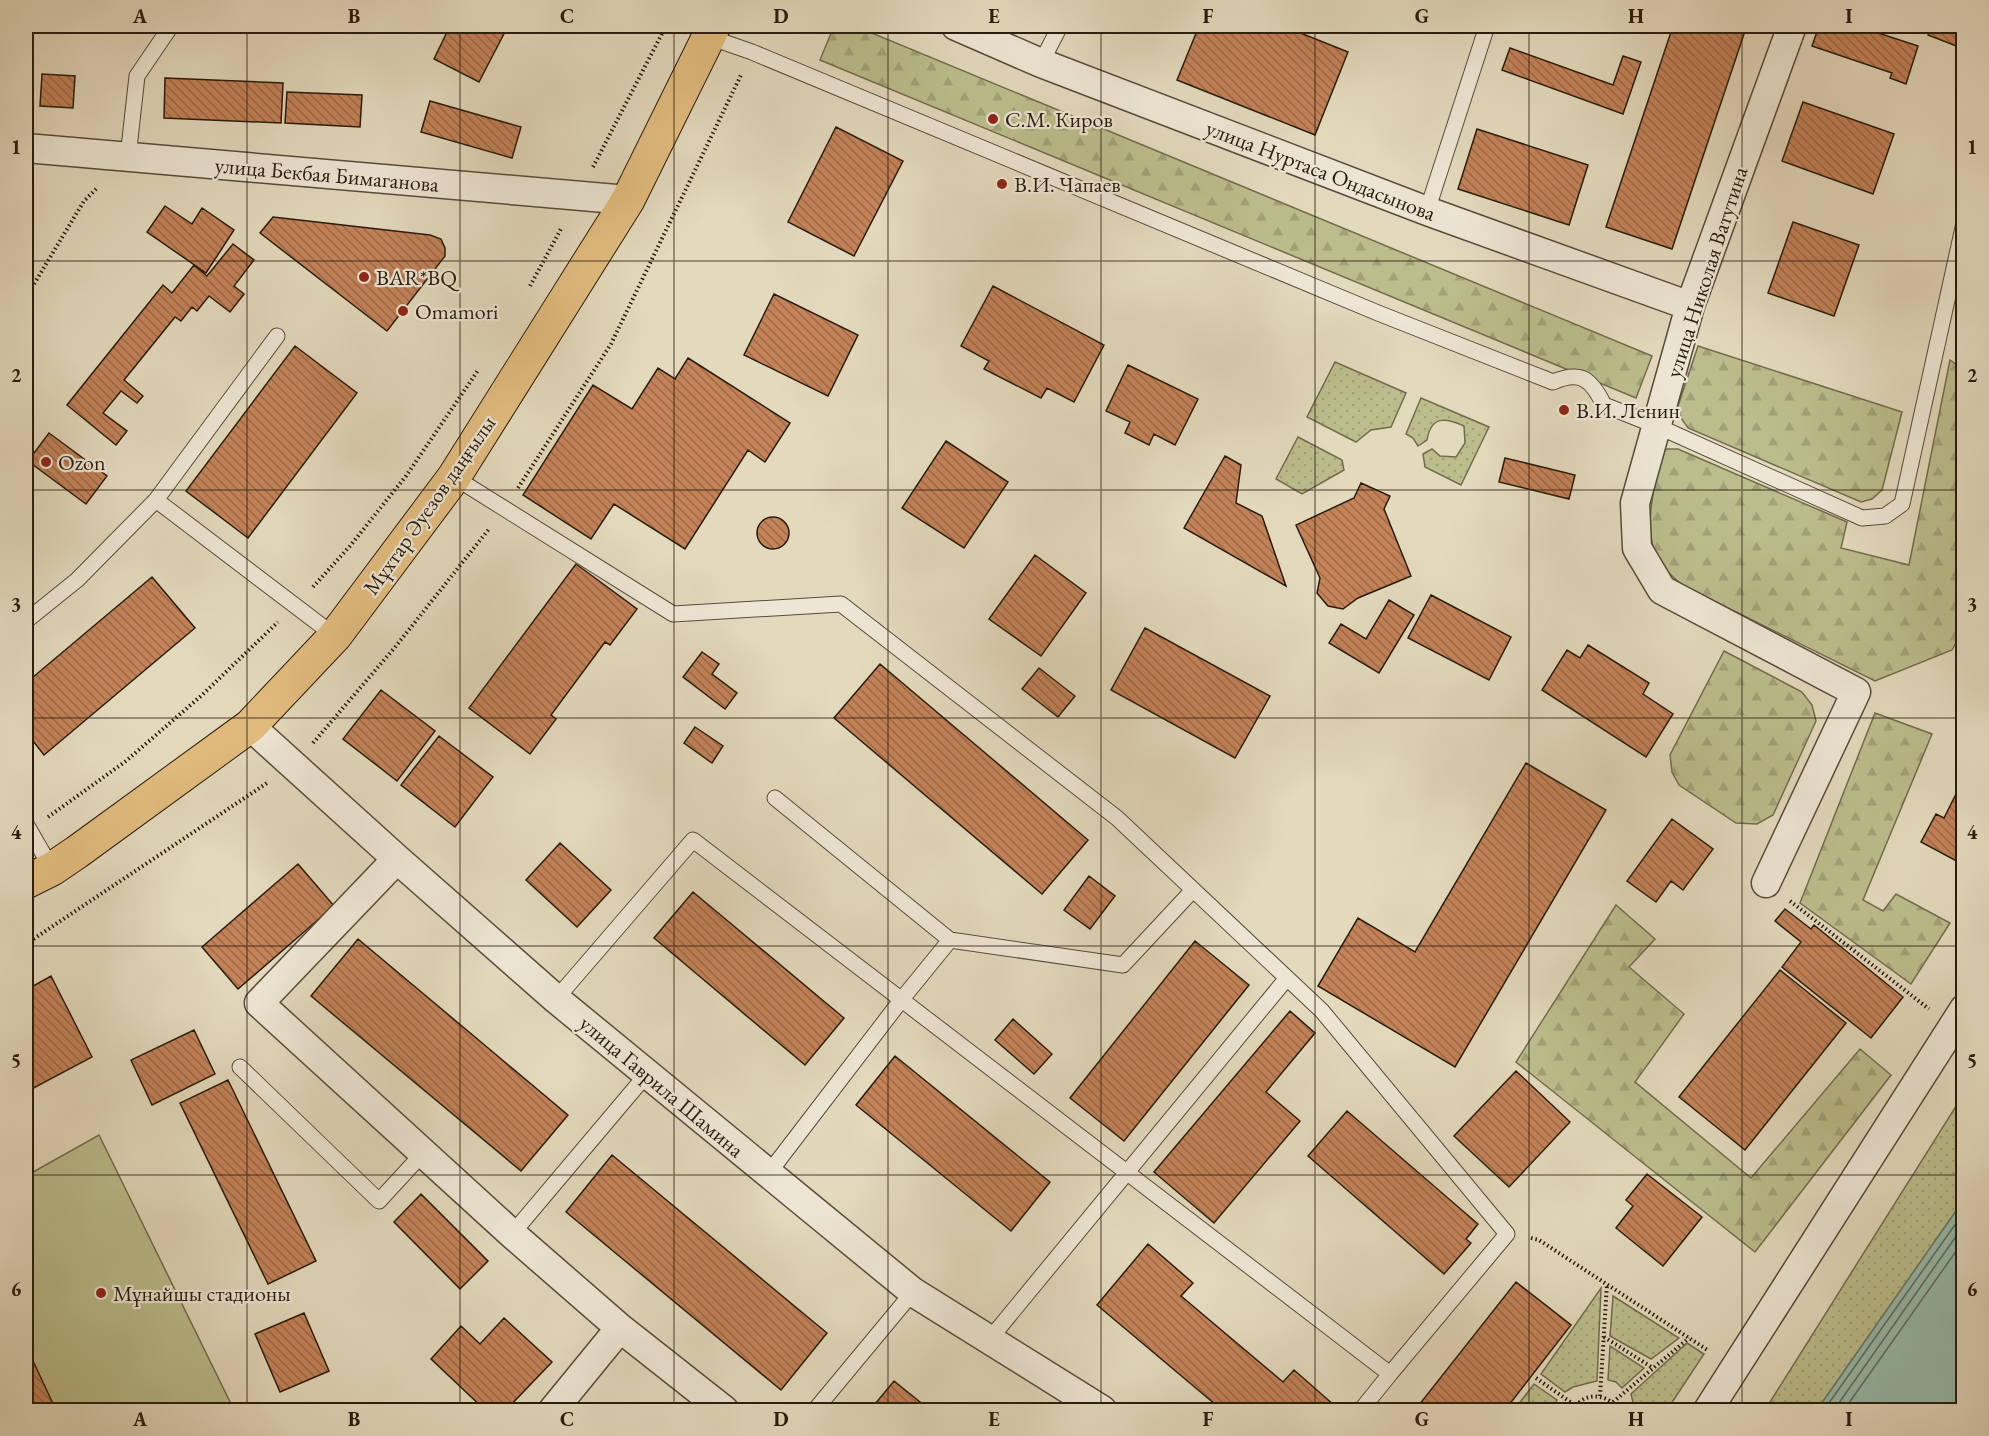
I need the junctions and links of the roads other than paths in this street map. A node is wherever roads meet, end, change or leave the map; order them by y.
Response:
1 (171, 26) edge
2 (956, 26) edge
3 (1060, 26) edge
4 (1486, 26) edge
5 (1792, 26) edge
6 (712, 31) edge
7 (1041, 63) junction
8 (26, 148) edge
9 (128, 157) junction
10 (628, 200) junction
11 (1427, 211) junction
12 (1964, 223) edge
13 (1690, 306) junction
14 (277, 336) dead end
15 (1657, 426) junction
16 (454, 477) junction
17 (156, 500) junction
18 (26, 621) edge
19 (335, 636) junction
20 (250, 726) junction
21 (775, 798) dead end
22 (27, 827) edge
23 (397, 859) junction
24 (39, 876) edge
25 (1766, 883) road end
26 (1193, 890) junction
27 (950, 940) junction
28 (1287, 978) junction
29 (556, 999) junction
30 (902, 999) junction
31 (1958, 1018) edge
32 (240, 1067) dead end
33 (647, 1074) junction
34 (424, 1152) junction
35 (1127, 1172) junction
36 (768, 1174) junction
37 (512, 1233) junction
38 (913, 1292) junction
39 (621, 1328) junction
40 (988, 1340) junction
41 (1390, 1374) junction
42 (553, 1410) edge
43 (724, 1410) edge
44 (815, 1410) edge
45 (1102, 1410) edge
46 (1361, 1410) edge
47 (1708, 1410) edge

1 - 9 lane
2 - 7 street, улица Нуртаса Ондасынова
3 - 7 lane
4 - 11 lane
5 - 13 street, улица Николая Ватутина
6 - 10 main road, Мұхтар Әуезов даңғылы
6 - 15 lane
7 - 11 street, улица Нуртаса Ондасынова
8 - 9 street, улица Бекбая Бимаганова
9 - 10 street, улица Бекбая Бимаганова
10 - 16 main road, Мұхтар Әуезов даңғылы
11 - 13 street, улица Нуртаса Ондасынова
12 - 15 lane
13 - 15 street, улица Николая Ватутина
14 - 17 lane
15 - 25 street, улица Николая Ватутина
16 - 19 main road, Мұхтар Әуезов даңғылы
16 - 26 lane
17 - 18 lane
17 - 19 lane
19 - 20 main road, Мұхтар Әуезов даңғылы
20 - 23 street, улица Гаврила Шамина
20 - 24 main road, Мұхтар Әуезов даңғылы
21 - 27 lane
22 - 24 lane
23 - 29 street, улица Гаврила Шамина
23 - 34 street
26 - 27 lane
26 - 28 lane
27 - 30 lane
28 - 35 lane
28 - 41 lane
29 - 30 lane
29 - 33 street, улица Гаврила Шамина
30 - 35 lane
30 - 36 lane
31 - 47 street
32 - 34 lane
33 - 36 street, улица Гаврила Шамина
33 - 37 lane
34 - 37 street
35 - 40 lane
35 - 41 lane
36 - 38 street, улица Гаврила Шамина
37 - 39 street
38 - 40 street, улица Гаврила Шамина
38 - 44 lane
39 - 42 street
39 - 43 street
40 - 45 street, улица Гаврила Шамина
41 - 46 lane

